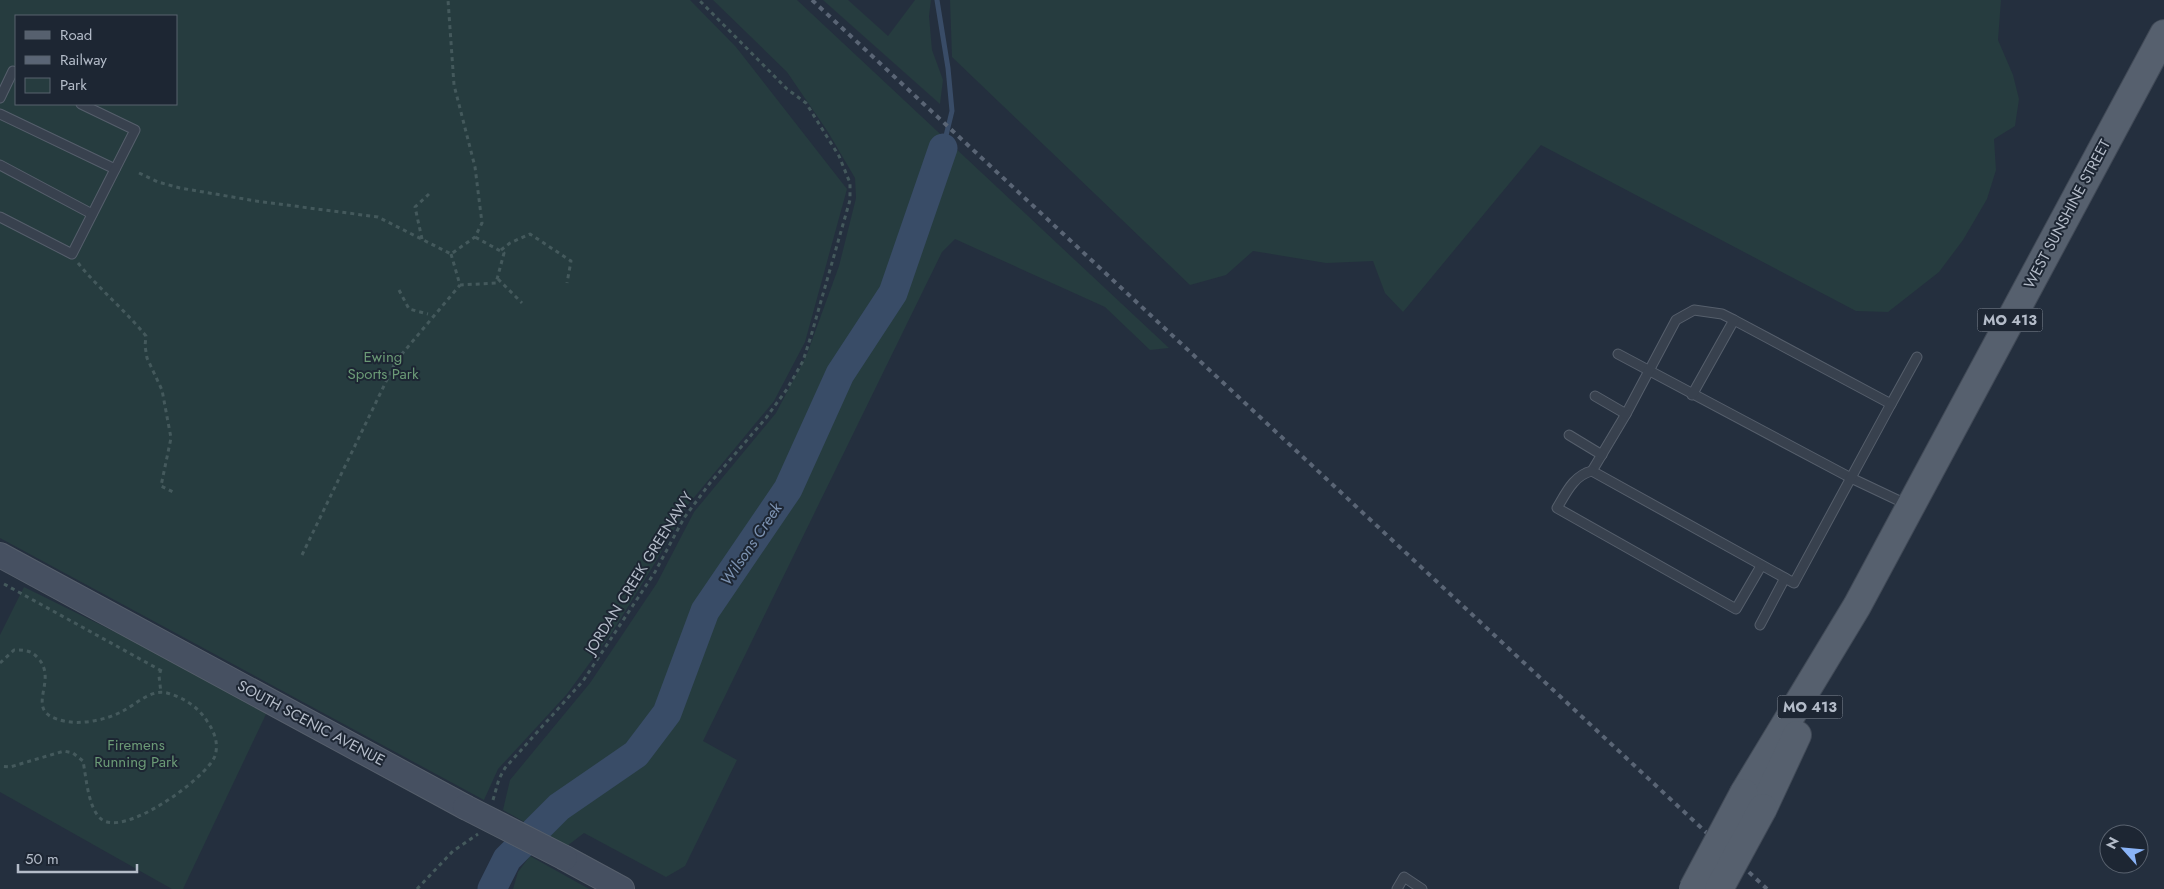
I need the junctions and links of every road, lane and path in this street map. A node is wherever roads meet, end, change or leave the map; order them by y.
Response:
1 (448, 0) edge
2 (699, 0) edge
3 (2164, 34) edge
4 (15, 72) edge
5 (0, 98) edge
6 (83, 105) edge
7 (0, 114) edge
8 (0, 165) edge
9 (115, 169) junction
10 (139, 173) dead end
11 (429, 194) dead end
12 (92, 214) junction
13 (0, 217) edge
14 (475, 237) junction
15 (422, 239) junction
16 (501, 250) junction
17 (72, 254) junction
18 (451, 254) junction
19 (497, 279) junction
20 (567, 283) dead end
21 (460, 285) junction
22 (399, 290) dead end
23 (522, 303) dead end
24 (428, 314) dead end
25 (1734, 320) junction
26 (1618, 354) dead end
27 (1918, 357) dead end
28 (1648, 372) junction
29 (1692, 395) junction
30 (1595, 396) dead end
31 (1891, 404) junction
32 (1626, 414) junction
33 (1569, 435) dead end
34 (1602, 455) junction
35 (1592, 471) junction
36 (1852, 478) junction
37 (175, 493) dead end
38 (1911, 507) junction
39 (0, 555) edge
40 (302, 555) dead end
41 (1761, 566) junction
42 (1785, 578) junction
43 (4, 584) dead end
44 (1760, 625) dead end
45 (176, 651) junction
46 (0, 663) edge
47 (160, 670) junction
48 (161, 693) junction
49 (0, 766) edge
50 (493, 800) dead end
51 (1754, 801) junction
52 (480, 833) dead end
53 (418, 889) edge
54 (622, 889) edge
55 (1397, 889) edge
56 (1422, 889) edge
57 (1693, 889) edge
58 (1719, 889) edge

1 - 14 path
2 - 50 path, JORDAN CREEK GREENAWY
3 - 38 main road, WEST SUNSHINE STREET / MO 413
4 - 5 lane
6 - 9 lane
7 - 9 lane
8 - 12 lane
9 - 12 lane
10 - 15 path
11 - 15 path
12 - 17 lane
13 - 17 lane
14 - 16 path
14 - 18 path
15 - 18 path
16 - 19 path
16 - 20 path
17 - 37 path
18 - 21 path
19 - 21 path
19 - 23 path
21 - 40 path
22 - 24 path
25 - 28 lane
25 - 29 lane
25 - 31 lane
26 - 28 lane
27 - 31 lane
28 - 29 lane
28 - 32 lane
29 - 36 lane
30 - 32 lane
31 - 36 lane
32 - 34 lane
33 - 34 lane
34 - 35 lane
35 - 41 lane
35 - 41 lane
36 - 38 lane
36 - 42 lane
38 - 51 main road, WEST SUNSHINE STREET / MO 413
39 - 45 main road, SOUTH SCENIC AVENUE
41 - 42 lane
42 - 44 lane
43 - 47 path
45 - 47 path
45 - 54 main road, SOUTH SCENIC AVENUE, bridge
46 - 48 path
47 - 48 path
48 - 49 path
51 - 57 main road, WEST SUNSHINE STREET / MO 413, bridge
51 - 58 main road, WEST SUNSHINE STREET / MO 413, bridge
52 - 53 path
55 - 56 lane

